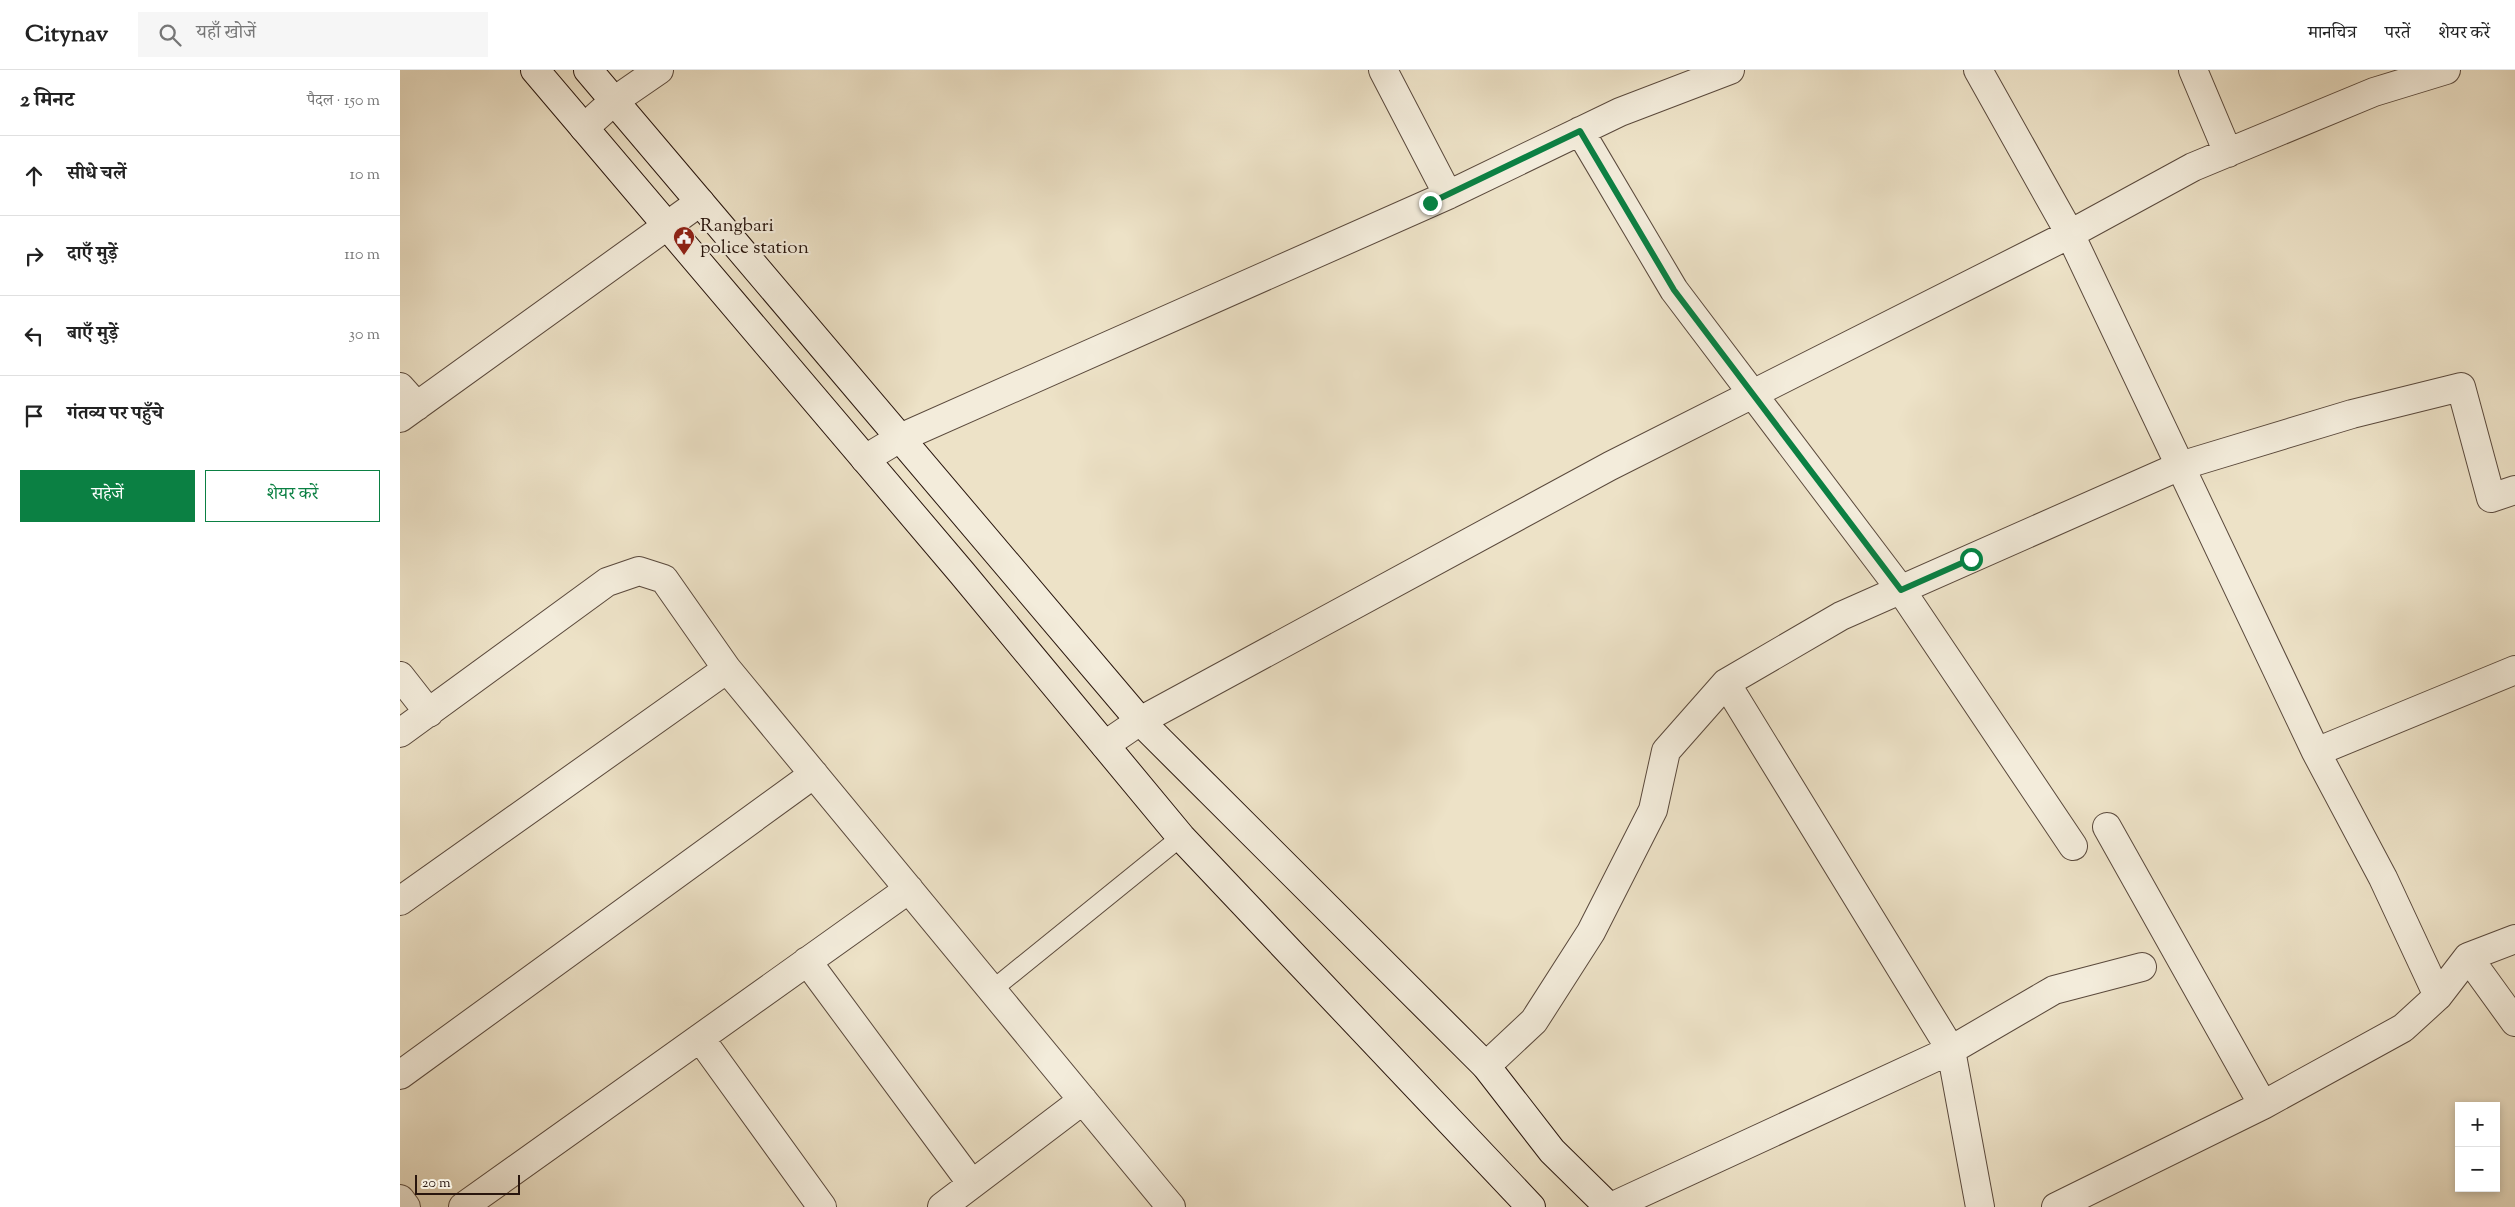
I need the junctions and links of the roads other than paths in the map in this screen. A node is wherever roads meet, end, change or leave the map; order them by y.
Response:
1 (535, 70) edge
2 (588, 70) edge
3 (659, 70) edge
4 (1383, 70) edge
5 (1730, 70) edge
6 (1978, 70) edge
7 (2193, 70) edge
8 (2446, 70) edge
9 (614, 101) junction
10 (584, 128) junction
11 (1580, 131) junction
12 (2228, 153) junction
13 (1448, 195) junction
14 (700, 202) junction
15 (667, 226) junction
16 (2070, 234) junction
17 (1753, 393) junction
18 (405, 404) edge
19 (900, 438) junction
20 (865, 459) junction
21 (2180, 466) junction
22 (2515, 490) edge
23 (1901, 590) junction
24 (728, 669) junction
25 (2515, 670) edge
26 (400, 676) edge
27 (1726, 683) junction
28 (429, 713) junction
29 (1140, 721) junction
30 (400, 733) edge
31 (1105, 745) junction
32 (2316, 752) junction
33 (814, 774) junction
34 (2107, 828) dead end
35 (1181, 837) junction
36 (2073, 846) dead end
37 (909, 889) junction
38 (400, 901) edge
39 (2515, 939) edge
40 (2468, 957) junction
41 (807, 961) junction
42 (2142, 967) dead end
43 (992, 990) junction
44 (2438, 996) junction
45 (2515, 1022) edge
46 (700, 1038) junction
47 (1951, 1050) junction
48 (1486, 1066) junction
49 (400, 1074) edge
50 (1083, 1100) junction
51 (2263, 1105) junction
52 (972, 1184) junction
53 (400, 1199) edge
54 (406, 1207) edge
55 (463, 1207) edge
56 (822, 1207) edge
57 (942, 1207) edge
58 (1171, 1207) edge
59 (1531, 1207) edge
60 (1610, 1207) edge
61 (1980, 1207) edge
62 (2056, 1207) edge

1 - 10 street
2 - 9 street
3 - 9 street
4 - 13 street
5 - 11 street
6 - 16 street
7 - 12 street
8 - 12 street
9 - 10 street
9 - 14 street
10 - 15 street
11 - 13 street
11 - 17 street
12 - 16 street
13 - 19 street
14 - 15 street
14 - 19 street
15 - 18 street
15 - 20 street
16 - 17 street
16 - 21 street
17 - 23 street
17 - 29 street
19 - 20 street
19 - 29 street
20 - 31 street
21 - 22 street
21 - 23 street
21 - 32 street
23 - 27 street
23 - 36 street
24 - 28 street
24 - 33 street
24 - 38 street
25 - 32 street
26 - 28 street
27 - 47 street
27 - 48 street
28 - 30 street
29 - 31 street
29 - 48 street
31 - 35 street
32 - 44 street
33 - 37 street
33 - 49 street
34 - 51 street
35 - 43 lane
35 - 59 street
37 - 41 street
37 - 43 street
39 - 40 street
40 - 44 street
40 - 45 street
41 - 46 street
41 - 52 street
42 - 47 street
43 - 50 street
44 - 51 street
46 - 55 street
46 - 56 street
47 - 60 street
47 - 61 street
48 - 60 street
50 - 52 street
50 - 58 street
51 - 62 street
52 - 57 street
53 - 54 street

